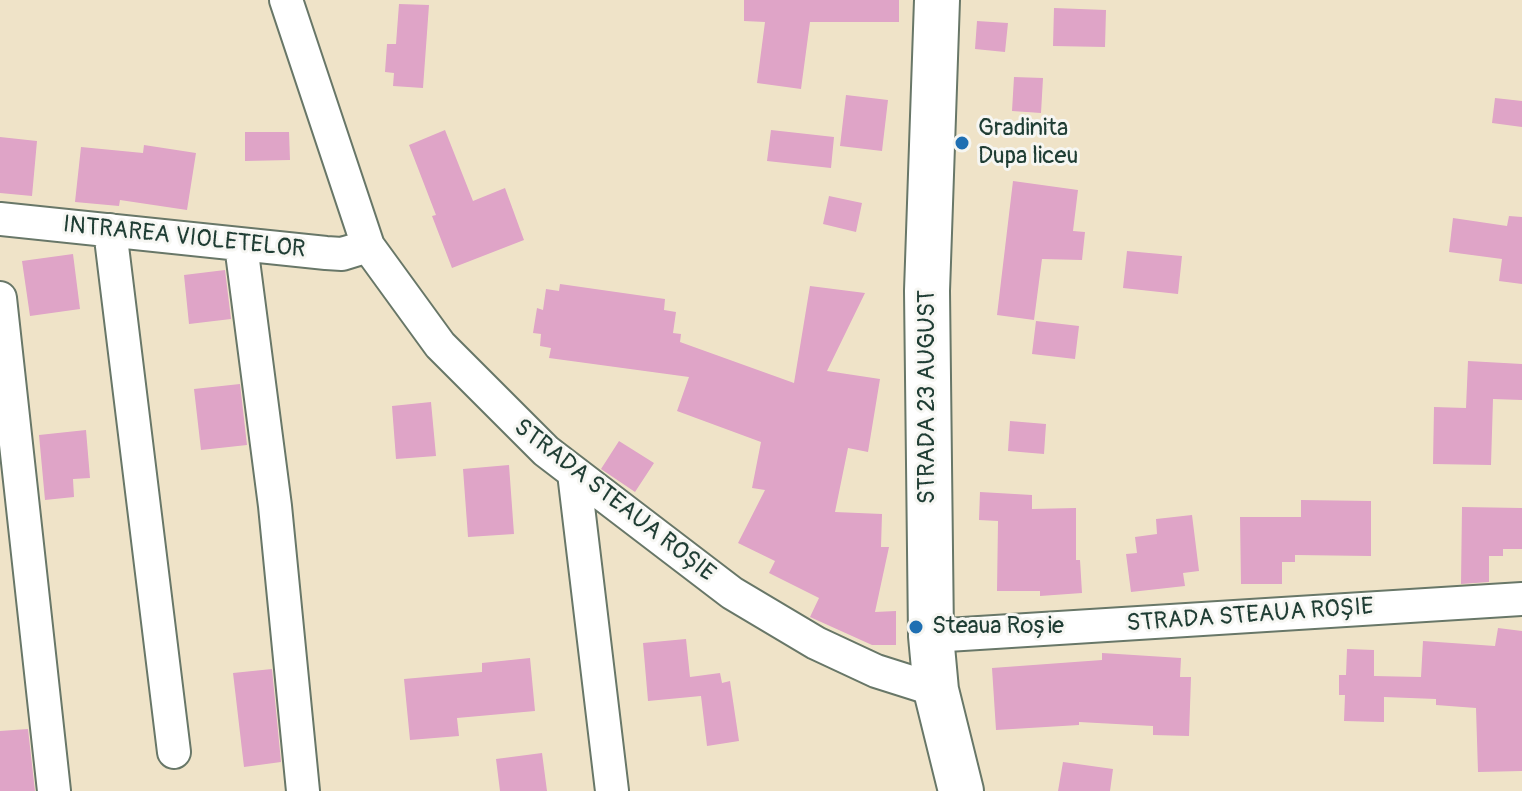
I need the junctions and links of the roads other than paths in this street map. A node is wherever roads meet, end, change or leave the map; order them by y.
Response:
1 (286, 0) edge
2 (937, 0) edge
3 (0, 219) edge
4 (110, 230) junction
5 (241, 245) junction
6 (368, 246) junction
7 (0, 298) edge
8 (574, 473) junction
9 (1522, 599) edge
10 (931, 636) junction
11 (936, 690) junction
12 (174, 752) dead end
13 (54, 791) edge
14 (303, 791) edge
15 (612, 791) edge
16 (961, 791) edge

1 - 6 street, STRADA STEAUA ROȘIE
2 - 10 main road, STRADA 23 AUGUST
3 - 4 street, INTRAREA VIOLETELOR
4 - 5 street, INTRAREA VIOLETELOR
4 - 12 street
5 - 6 street, INTRAREA VIOLETELOR
5 - 14 street
6 - 8 street, STRADA STEAUA ROȘIE
7 - 13 street
8 - 11 street, STRADA STEAUA ROȘIE
8 - 15 street
9 - 10 street, STRADA STEAUA ROȘIE
10 - 11 main road, STRADA 23 AUGUST
11 - 16 main road, STRADA 23 AUGUST

